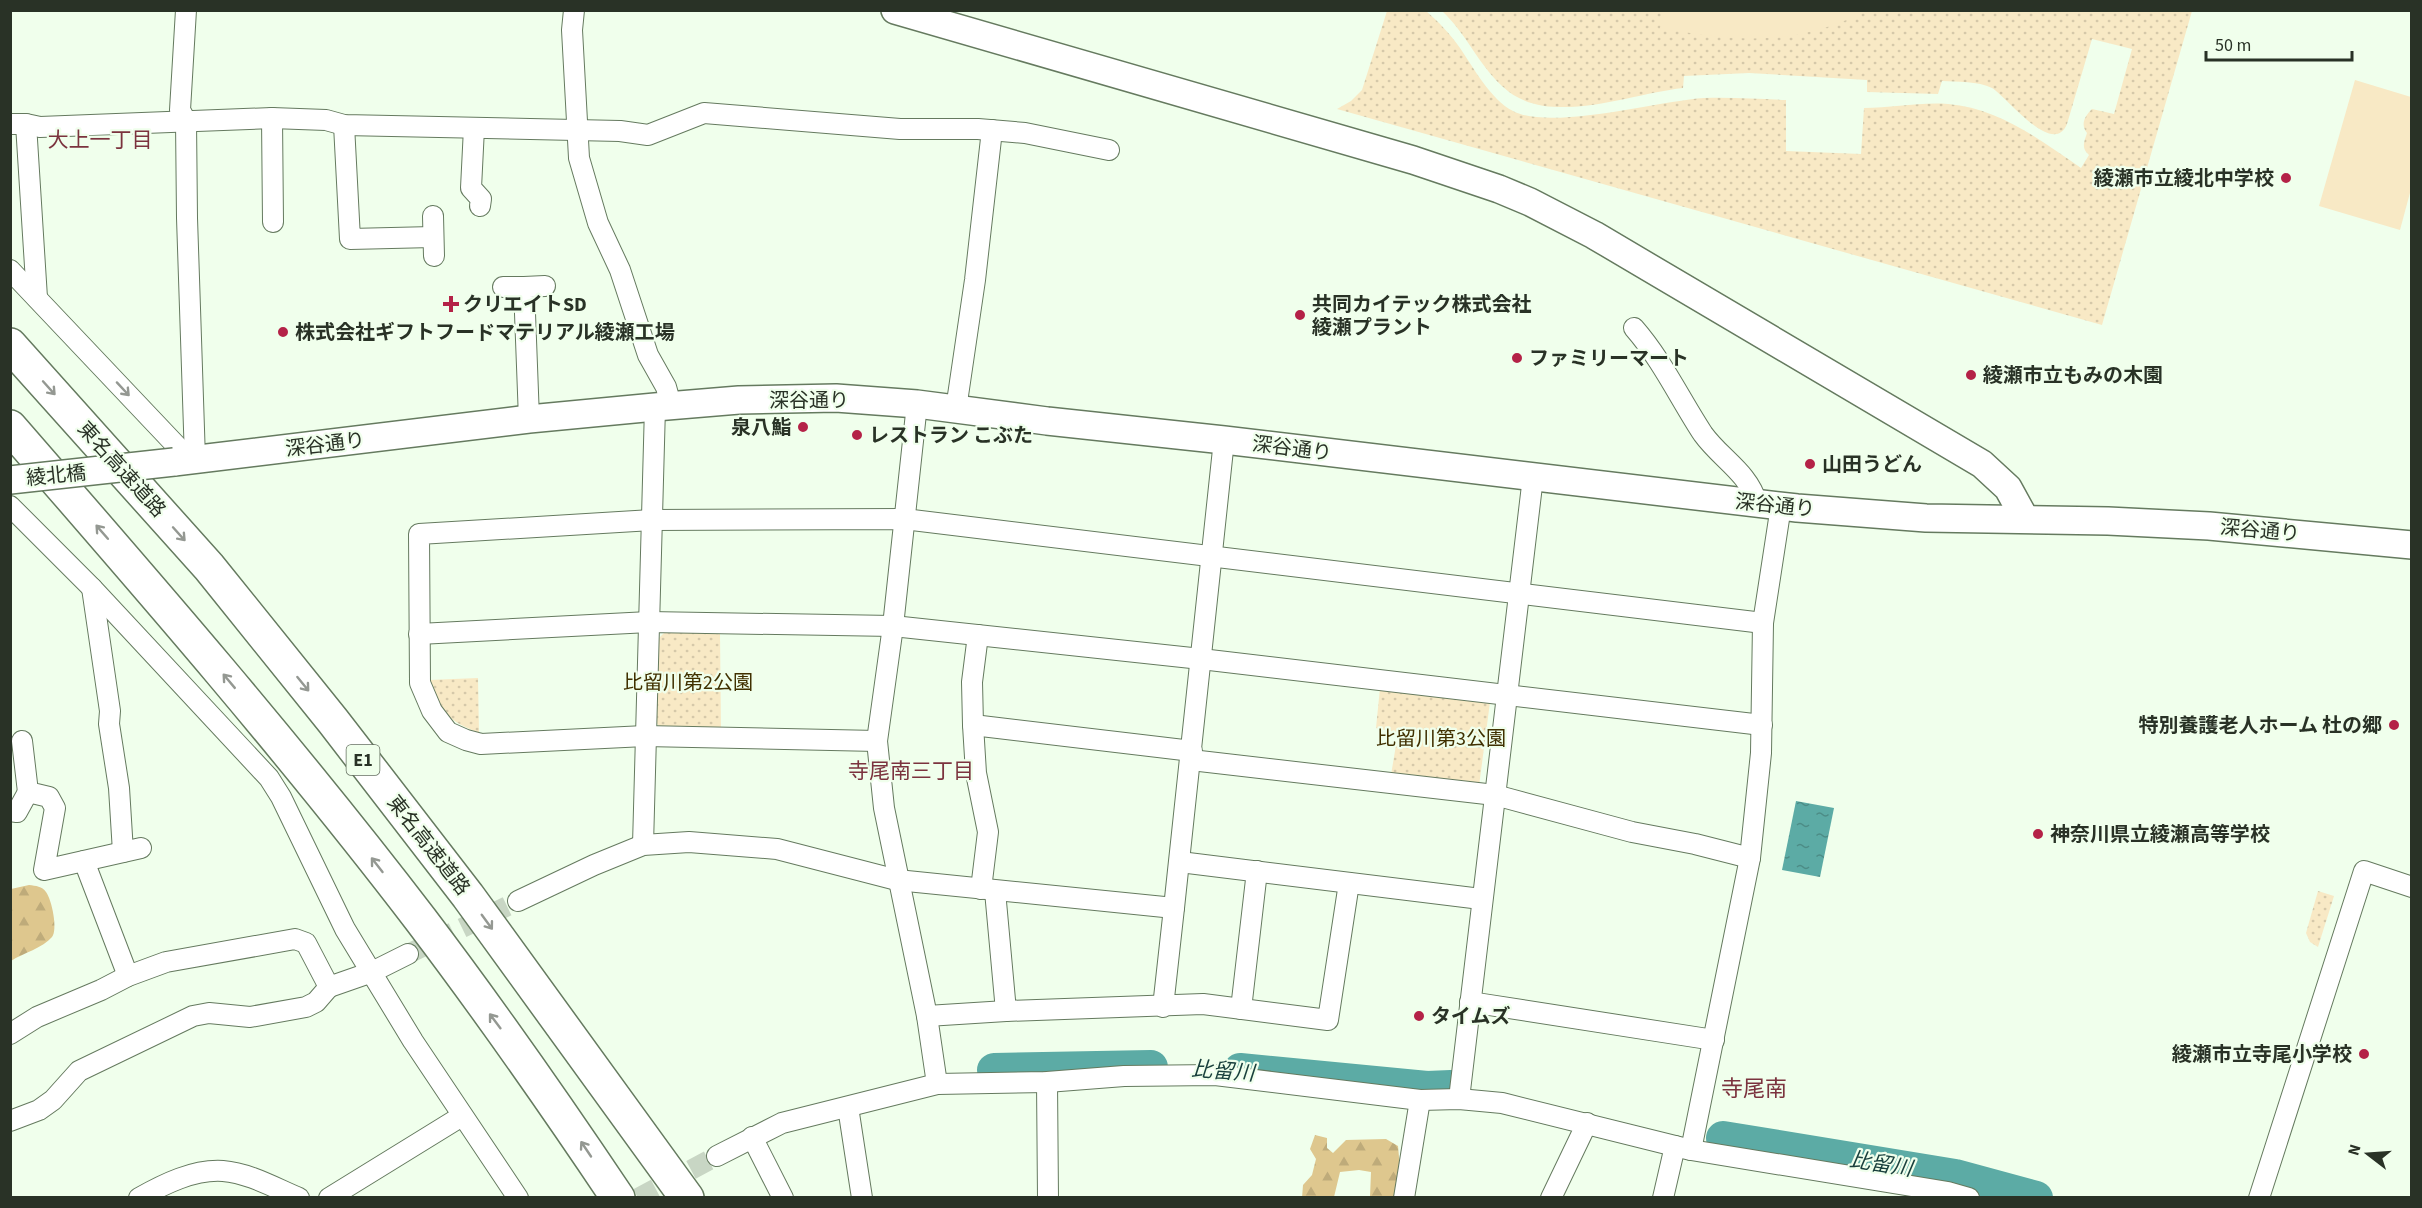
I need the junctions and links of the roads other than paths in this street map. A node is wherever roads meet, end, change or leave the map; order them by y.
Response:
1 (186, 10) edge
2 (574, 10) edge
3 (895, 10) edge
4 (272, 118) junction
5 (186, 121) junction
6 (18, 124) edge
7 (344, 125) junction
8 (474, 128) junction
9 (992, 130) junction
10 (578, 131) junction
11 (1109, 150) dead end
12 (480, 206) dead end
13 (433, 216) dead end
14 (273, 222) dead end
15 (10, 270) edge
16 (545, 286) dead end
17 (503, 287) dead end
18 (524, 287) junction
19 (37, 298) junction
20 (1634, 328) dead end
21 (10, 345) edge
22 (917, 404) junction
23 (663, 406) junction
24 (956, 409) junction
25 (529, 419) junction
26 (10, 428) edge
27 (1224, 440) junction
28 (186, 460) junction
29 (1533, 477) junction
30 (10, 480) edge
31 (1769, 505) junction
32 (10, 506) edge
33 (904, 519) junction
34 (2025, 519) junction
35 (652, 520) junction
36 (2412, 545) edge
37 (1211, 557) junction
38 (92, 588) junction
39 (1520, 594) junction
40 (649, 622) junction
41 (1763, 623) junction
42 (893, 626) junction
43 (419, 633) junction
44 (978, 635) junction
45 (1201, 659) junction
46 (1509, 694) junction
47 (1762, 724) junction
48 (973, 725) junction
49 (645, 736) junction
50 (22, 741) dead end
51 (877, 741) junction
52 (1192, 756) junction
53 (28, 792) junction
54 (1495, 795) junction
55 (10, 811) edge
56 (643, 845) junction
57 (1750, 858) junction
58 (84, 861) junction
59 (1180, 862) junction
60 (1257, 871) junction
61 (897, 880) junction
62 (1349, 883) junction
63 (2412, 886) edge
64 (988, 890) junction
65 (1481, 899) junction
66 (518, 901) tunnel mouth
67 (1174, 909) junction
68 (408, 954) tunnel mouth
69 (372, 972) junction
70 (128, 976) junction
71 (329, 987) junction
72 (1470, 1002) junction
73 (1163, 1007) junction
74 (1241, 1009) junction
75 (1006, 1011) junction
76 (927, 1016) junction
77 (10, 1034) edge
78 (1714, 1040) junction
79 (1047, 1082) junction
80 (937, 1084) junction
81 (1459, 1099) junction
82 (1420, 1100) junction
83 (848, 1107) junction
84 (462, 1116) junction
85 (10, 1120) edge
86 (1587, 1124) junction
87 (752, 1137) junction
88 (1683, 1148) junction
89 (717, 1156) tunnel mouth
90 (169, 1191) edge
91 (1947, 1195) edge
92 (140, 1197) edge
93 (299, 1197) edge
94 (329, 1197) edge
95 (518, 1197) edge
96 (618, 1197) edge
97 (687, 1197) edge
98 (783, 1197) edge
99 (862, 1197) edge
100 (1048, 1197) edge
101 (1404, 1197) edge
102 (1551, 1197) edge
103 (1663, 1197) edge
104 (1969, 1197) edge
105 (2259, 1197) edge

1 - 5 street
2 - 10 street
3 - 34 street
4 - 5 street
4 - 7 street
4 - 14 street
5 - 6 street
5 - 28 street
6 - 19 street
7 - 8 street
7 - 13 street
8 - 10 street
8 - 12 street
9 - 10 street
9 - 11 street
9 - 24 street
10 - 23 street
15 - 19 street
16 - 18 street
17 - 18 street
18 - 25 street
19 -> 28 street
20 - 31 street
21 -> 97 highway, 東名高速道路 / E1
22 - 23 street, 深谷通り
22 - 24 street, 深谷通り
22 - 33 street
23 - 25 street, 深谷通り
23 - 35 street
24 - 27 street, 深谷通り
25 - 28 street, 深谷通り
96 -> 26 highway
27 - 29 street, 深谷通り
27 - 37 street
28 - 30 street, 綾北橋, bridge
29 - 31 street, 深谷通り
29 - 39 street
31 - 34 street, 深谷通り
31 - 41 street
32 - 38 street
33 - 35 street
33 - 37 street
33 - 42 street
34 - 36 street, 深谷通り
35 - 40 street
35 - 43 street
37 - 39 street
37 - 45 street
38 - 58 street
38 - 69 street
39 - 41 street
39 - 46 street
40 - 42 street
40 - 43 street
40 - 49 street
41 - 47 street
42 - 44 street
42 - 51 street
43 - 49 street
44 - 45 street
44 - 48 street
45 - 46 street
45 - 52 street
46 - 47 street
46 - 54 street
47 - 57 street
48 - 52 street
48 - 64 street
49 - 51 street
49 - 56 street
50 - 53 street
51 - 61 street
52 - 54 street
52 - 59 street
53 - 55 street
53 - 58 street
54 - 57 street
54 - 65 street
56 - 61 street
56 - 66 street
57 - 78 street
58 - 70 street
59 - 60 street
59 - 67 street
60 - 62 street
60 - 74 street
61 - 64 street
61 - 76 street
62 - 65 street
62 - 74 street
63 - 105 street
64 - 67 street
64 - 75 street
65 - 72 street
67 - 73 street
68 - 69 street
69 - 71 street
69 - 84 street
70 - 71 street
70 - 77 street
71 - 85 street
72 - 78 street
72 - 81 street
73 - 74 street
73 - 75 street
75 - 76 street
76 - 80 street
78 - 88 street
79 - 80 street
79 - 82 street
79 - 100 street
80 - 83 street
81 - 82 street
81 - 86 street
82 - 101 street
83 - 87 street
83 - 99 street
84 - 94 street
84 - 95 street
86 - 88 street
86 - 102 street
87 - 89 street
87 - 98 street
88 - 91 street
88 - 103 street
90 - 92 street
90 - 93 street
91 - 104 street

